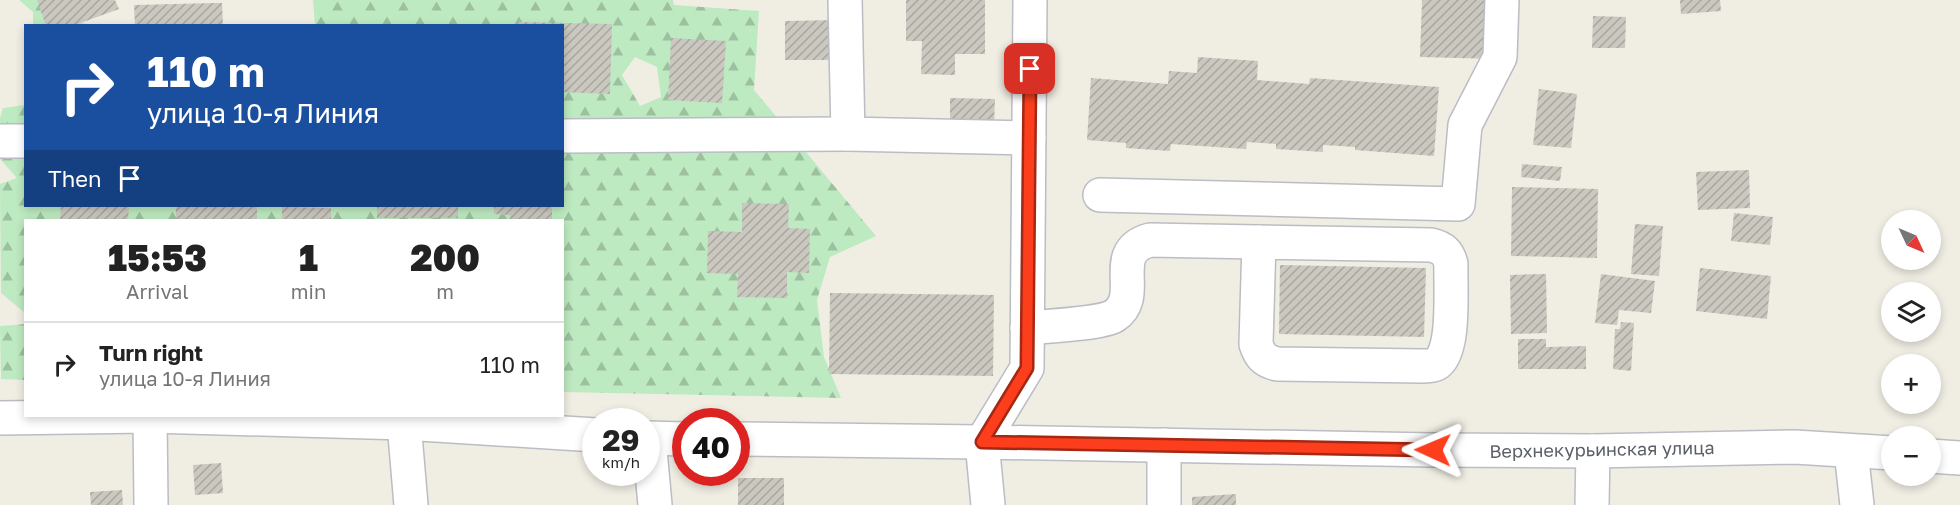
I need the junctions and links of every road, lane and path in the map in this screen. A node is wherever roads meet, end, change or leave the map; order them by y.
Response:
1 (845, 0) edge
2 (1030, 0) edge
3 (1502, 0) edge
4 (848, 134) junction
5 (564, 136) edge
6 (1029, 138) junction
7 (0, 141) edge
8 (24, 141) edge
9 (1100, 195) dead end
10 (1259, 242) dead end
11 (1027, 328) junction
12 (75, 417) edge
13 (150, 417) edge
14 (186, 417) edge
15 (0, 418) edge
16 (404, 423) junction
17 (582, 434) edge
18 (750, 439) edge
19 (982, 442) junction
20 (1164, 445) junction
21 (1851, 450) junction
22 (1593, 451) junction
23 (1881, 452) edge
24 (1941, 457) edge
25 (1960, 458) edge
26 (653, 486) edge
27 (151, 505) edge
28 (411, 505) edge
29 (655, 505) edge
30 (988, 505) edge
31 (1164, 505) edge
32 (1592, 505) edge
33 (1857, 505) edge

1 - 4 street
2 - 6 street
3 - 9 street
4 - 5 street
4 - 6 street
6 - 11 street
7 - 8 street
10 - 11 street
11 - 19 street
12 - 15 street
13 - 27 street
14 - 16 street
16 - 17 street
16 - 28 street
18 - 19 street, Верхнекурьинская улица
19 - 20 street, Верхнекурьинская улица
19 - 30 street
20 - 22 street, Верхнекурьинская улица
20 - 31 street
21 - 22 street, Верхнекурьинская улица
21 - 23 street, Верхнекурьинская улица
21 - 33 street
22 - 32 street
24 - 25 street
26 - 29 street

